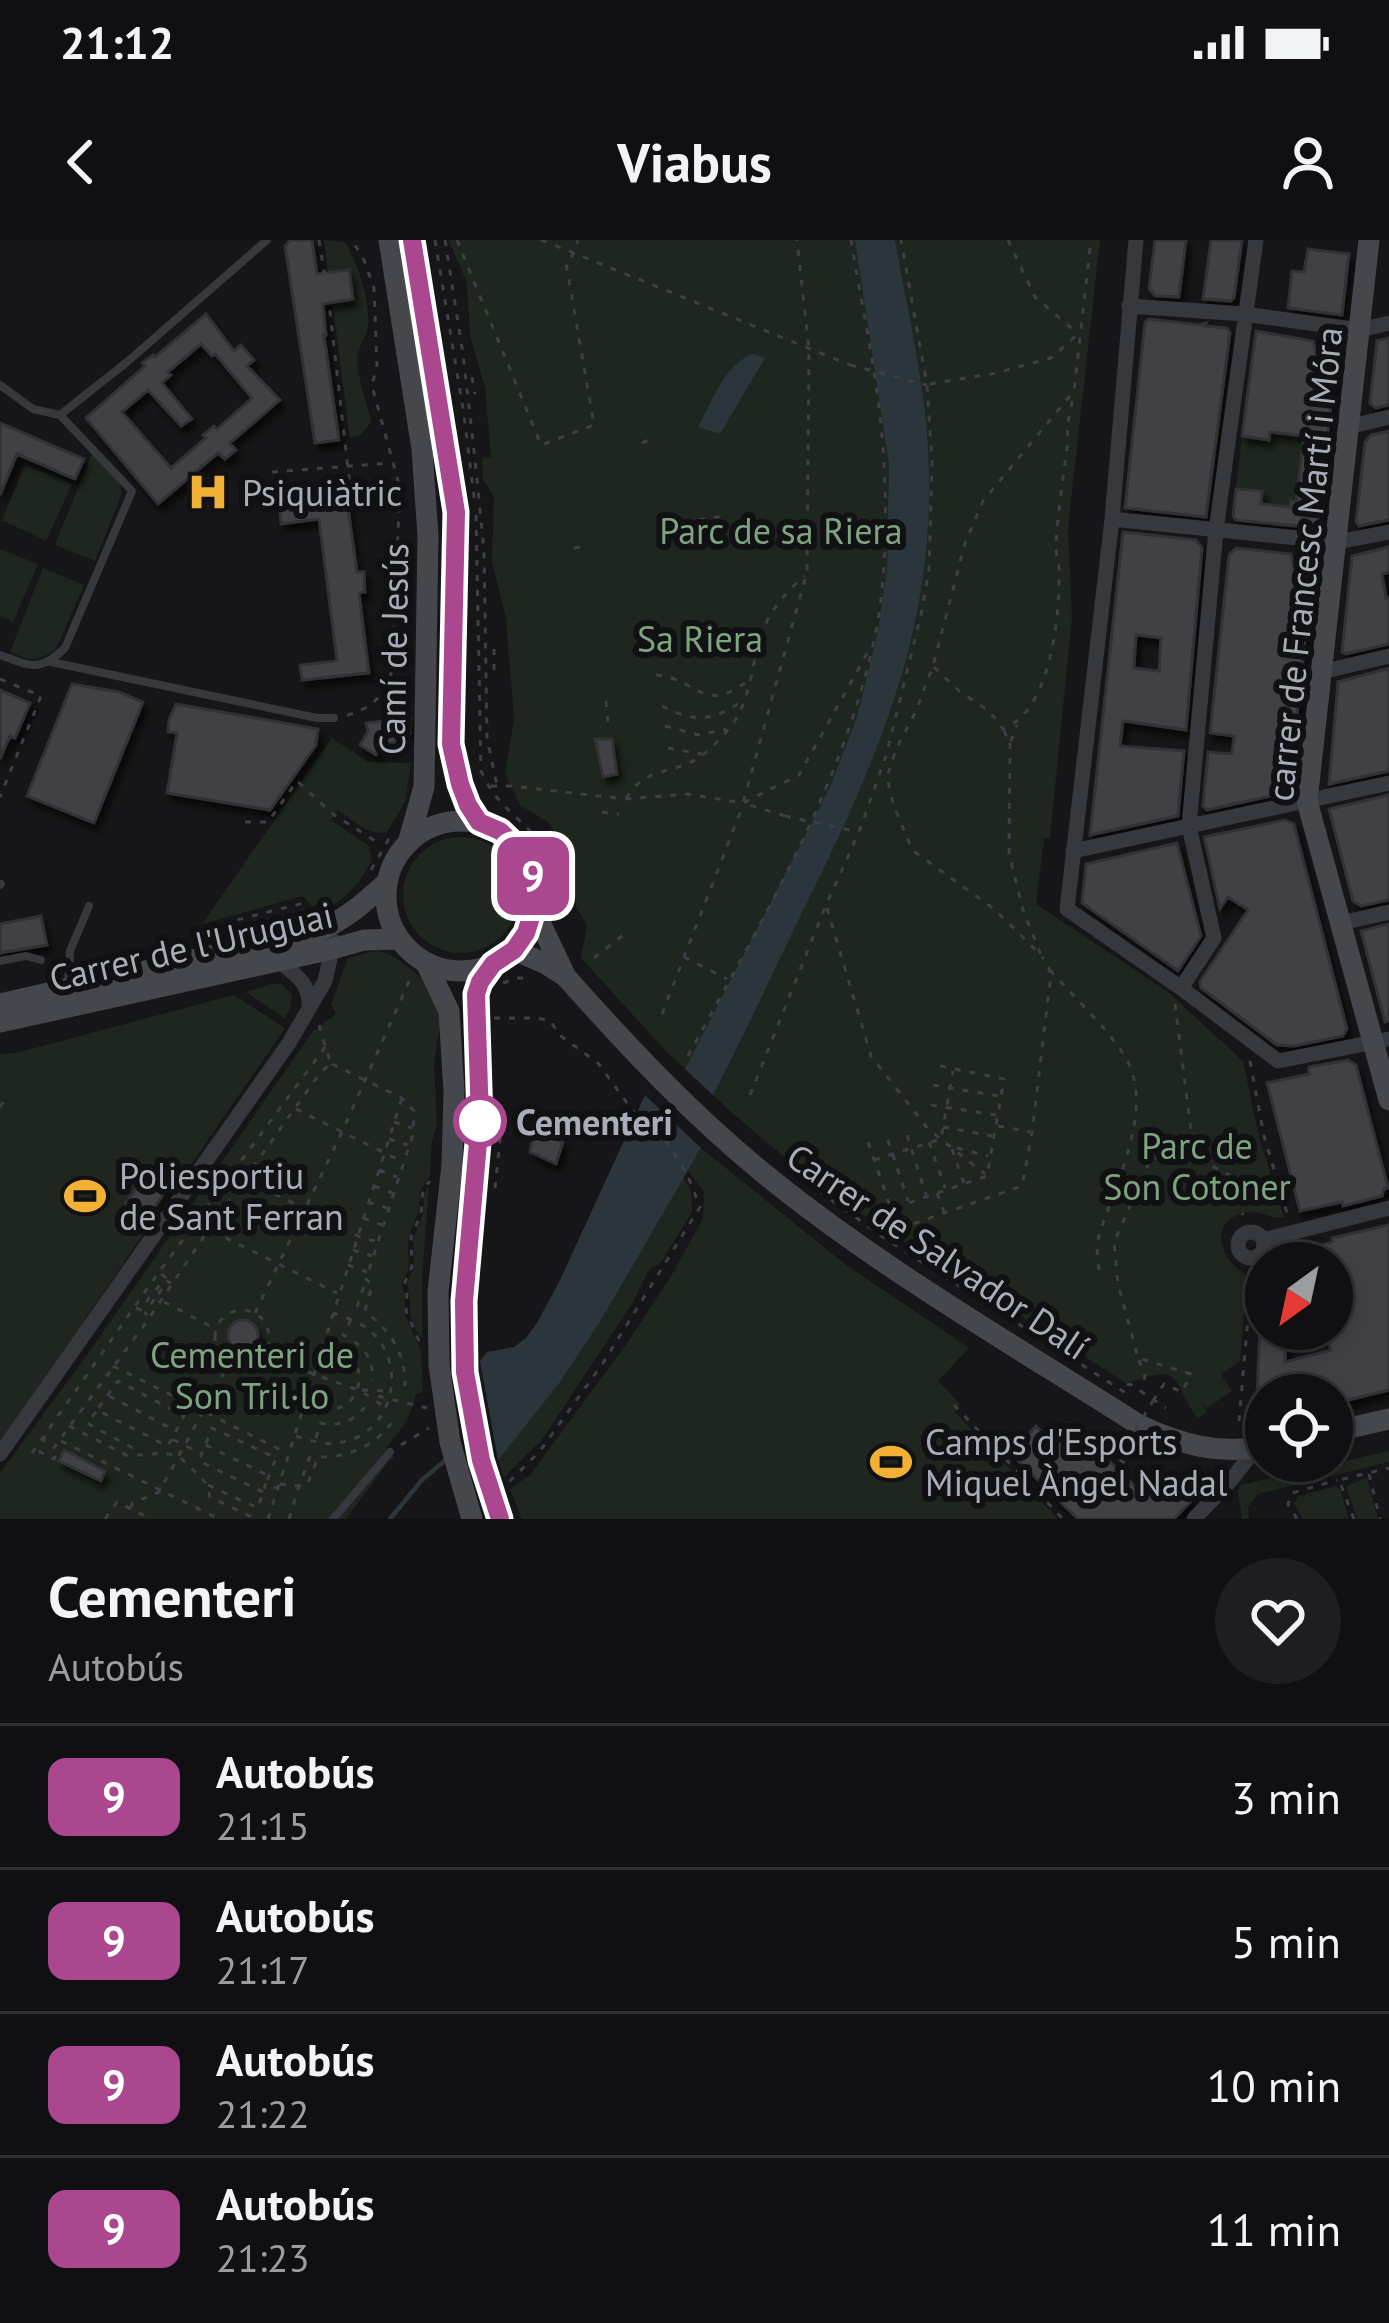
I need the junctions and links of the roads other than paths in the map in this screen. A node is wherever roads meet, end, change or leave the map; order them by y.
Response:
1 (267, 240) edge
2 (389, 240) edge
3 (412, 240) edge
4 (1136, 240) edge
5 (1256, 240) edge
6 (1369, 240) edge
7 (1129, 306) junction
8 (1244, 314) junction
9 (1389, 323) edge
10 (1360, 330) junction
11 (0, 385) edge
12 (60, 415) junction
13 (1389, 417) edge
14 (1348, 427) junction
15 (1112, 519) junction
16 (1216, 530) junction
17 (1389, 532) edge
18 (1337, 542) junction
19 (0, 655) edge
20 (1389, 656) edge
21 (51, 662) junction
22 (1322, 672) junction
23 (334, 718) road end
24 (1389, 784) edge
25 (1306, 801) junction
26 (479, 822) junction
27 (1189, 826) junction
28 (398, 841) junction
29 (1073, 851) junction
30 (376, 881) junction
31 (89, 906) dead end
32 (545, 910) junction
33 (1389, 912) edge
34 (340, 921) junction
35 (1341, 922) junction
36 (398, 939) junction
37 (332, 950) junction
38 (514, 950) junction
39 (41, 960) dead end
40 (0, 961) edge
41 (277, 961) junction
42 (493, 964) junction
43 (419, 969) junction
44 (566, 977) junction
45 (68, 989) junction
46 (1178, 993) junction
47 (0, 1004) edge
48 (314, 1018) junction
49 (0, 1022) edge
50 (1382, 1040) edge
51 (1389, 1100) edge
52 (1389, 1208) edge
53 (1263, 1240) dead end
54 (1389, 1419) edge
55 (1353, 1427) edge
56 (1245, 1448) edge
57 (389, 1452) road end
58 (0, 1454) edge
59 (1245, 1465) edge
60 (334, 1519) edge
61 (472, 1519) edge
62 (500, 1519) edge
63 (1194, 1519) edge

1 - 12 lane
2 - 28 main road, Camí de Jesús
3 - 26 main road, Camí de Jesús
4 - 7 street
5 - 8 street
6 - 10 main road, carrer de Francesc Martí i Móra
7 - 8 street
7 - 15 street
8 - 10 street
8 - 16 street
9 - 10 street
10 - 14 main road, carrer de Francesc Martí i Móra
11 - 12 lane
12 - 21 lane
13 - 14 street
14 - 18 main road, carrer de Francesc Martí i Móra
15 - 16 street
15 - 29 street
16 - 18 street
16 - 27 street
17 - 18 street
18 - 22 main road, carrer de Francesc Martí i Móra
19 - 21 lane
20 - 22 street
21 - 23 lane
22 - 25 main road, carrer de Francesc Martí i Móra
24 - 25 street
25 - 27 street
25 - 35 main road, carrer de Francesc Martí i Móra
26 - 28 main road
26 - 32 main road
27 - 29 street
27 - 46 street
28 - 30 main road
29 - 46 street
30 - 34 main road, Carrer de l'Uruguai
30 - 36 main road
31 - 45 lane
32 - 38 main road
32 - 44 main road, Carrer de Salvador Dalí
33 - 35 street
34 - 37 street
34 - 45 main road, Carrer de l'Uruguai
35 - 50 main road, carrer de Francesc Martí i Móra
36 - 37 main road, Carrer de l'Uruguai
36 - 43 main road
37 - 41 main road, Carrer de l'Uruguai
37 - 48 street
38 - 42 main road
38 - 44 main road, Carrer de Salvador Dalí
39 - 40 lane
41 - 48 street
41 - 49 main road, Carrer de l'Uruguai
42 - 43 main road
42 - 62 main road
43 - 61 main road
44 - 56 main road, Carrer de Salvador Dalí
45 - 47 main road, Carrer de l'Uruguai
46 - 50 street
48 - 58 street
50 - 51 main road, carrer de Francesc Martí i Móra
52 - 53 street
54 - 55 main road
57 - 60 lane
59 - 63 street

